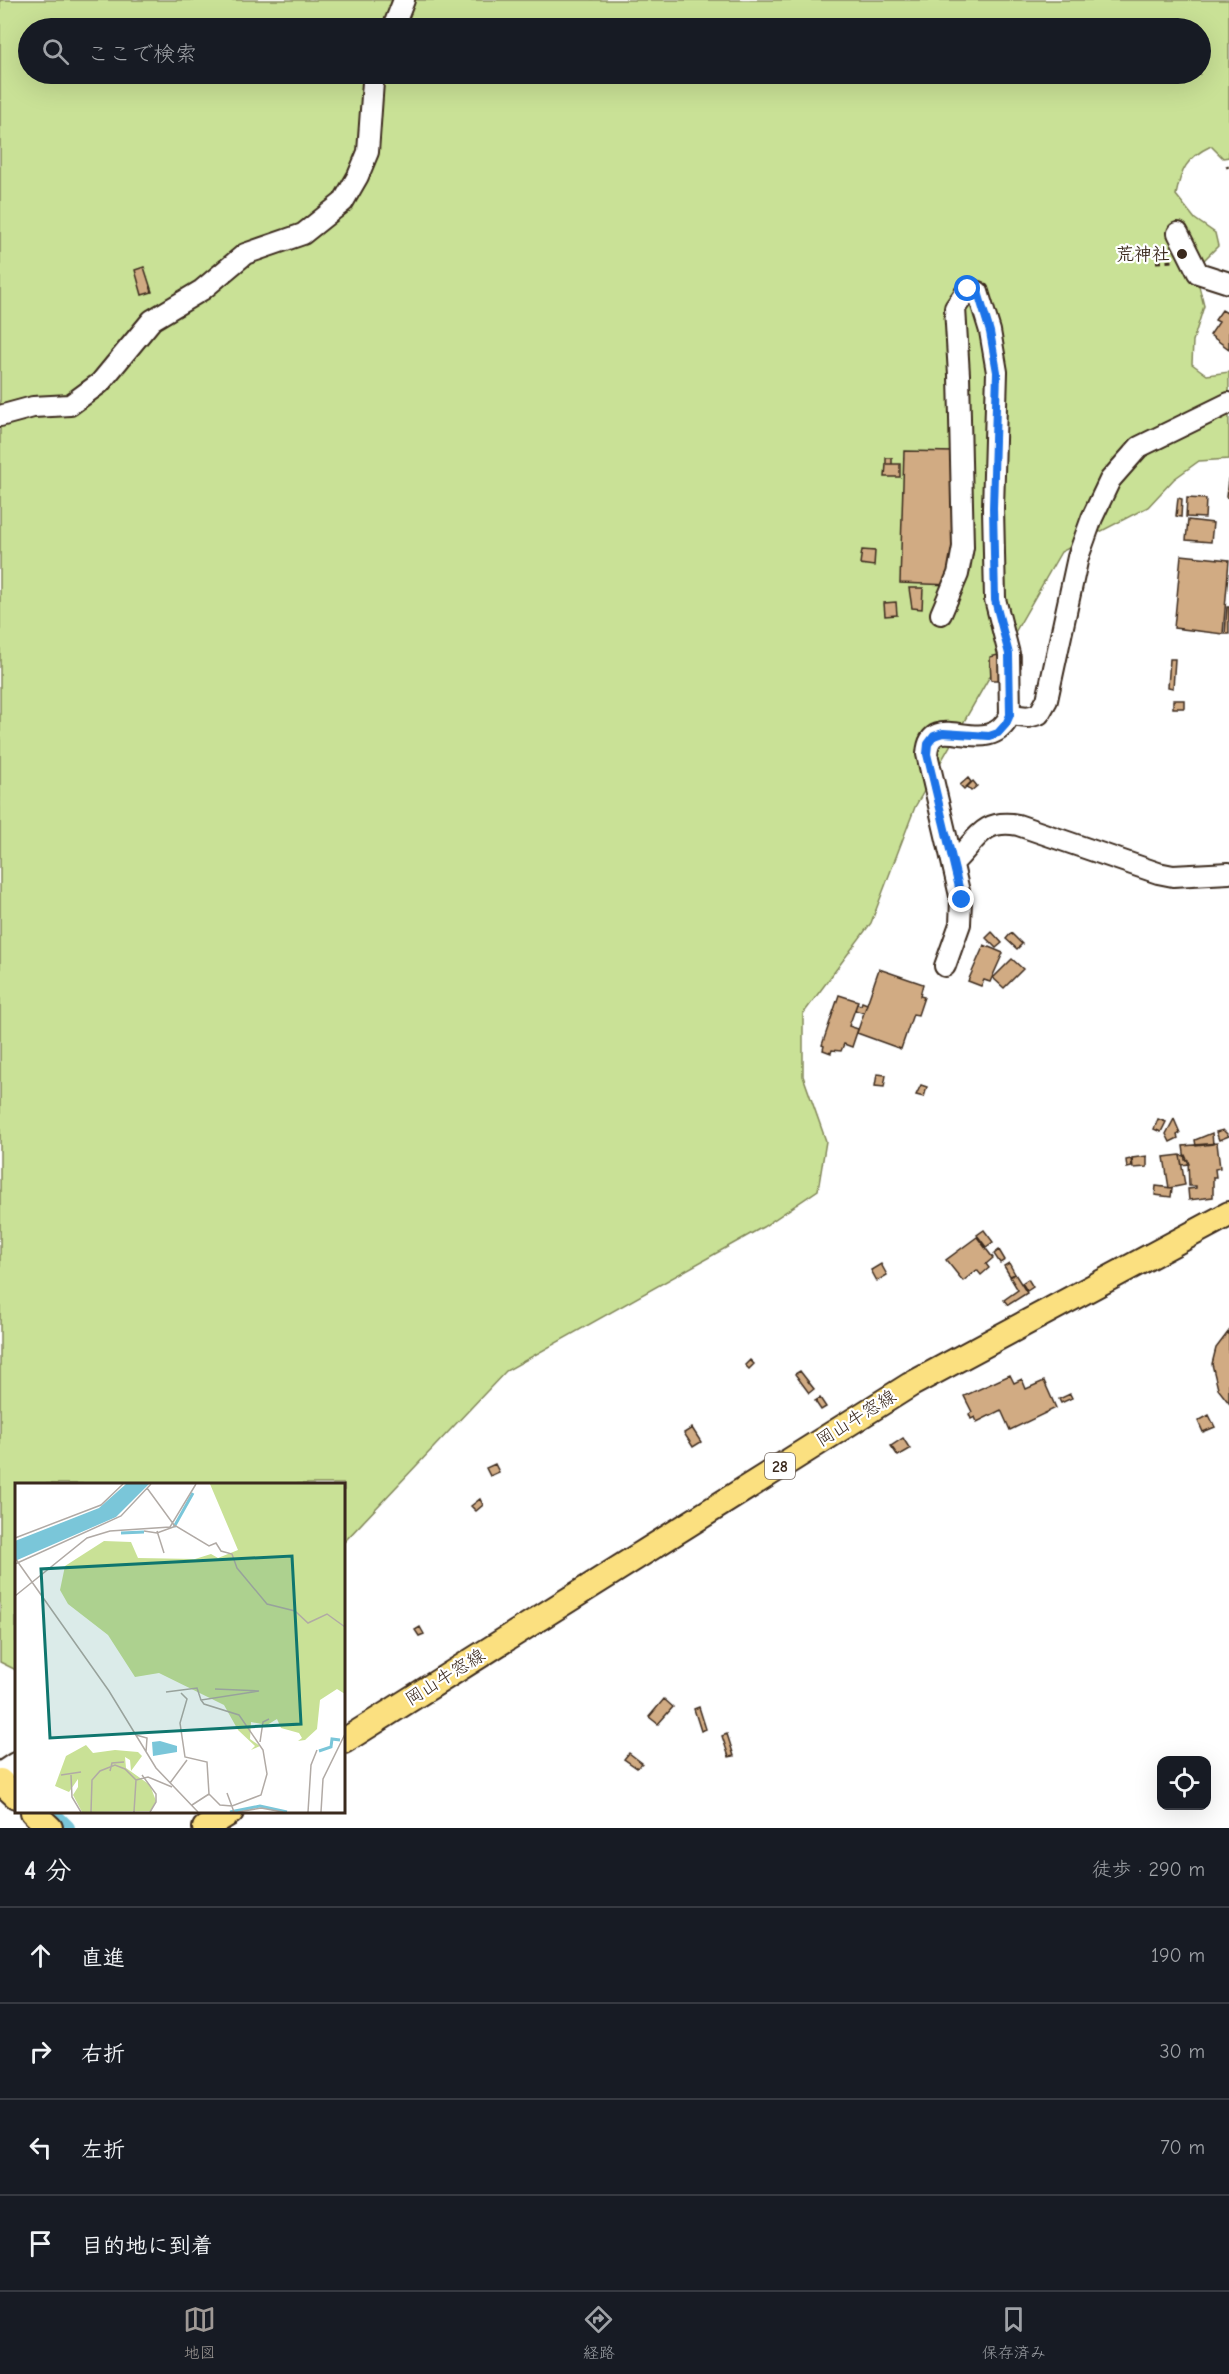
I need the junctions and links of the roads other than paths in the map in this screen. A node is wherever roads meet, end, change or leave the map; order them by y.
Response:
1 (404, 0) edge
2 (397, 18) edge
3 (373, 84) edge
4 (1178, 233) dead end
5 (1229, 283) edge
6 (1229, 403) edge
7 (0, 416) edge
8 (941, 614) dead end
9 (1010, 715) junction
10 (953, 863) junction
11 (1229, 873) edge
12 (945, 966) dead end
13 (1229, 1214) edge
14 (345, 1740) edge
15 (5, 1772) edge
16 (15, 1794) edge
17 (34, 1813) edge
18 (229, 1813) edge
19 (50, 1828) edge
20 (205, 1828) edge

1 - 2 street
3 - 7 street
4 - 5 street
6 - 9 street
8 - 9 street
9 - 10 street
10 - 11 street
10 - 12 street
13 - 14 main road, 岡山牛窓線 / 28
15 - 16 main road
17 - 19 main road
18 - 20 main road

